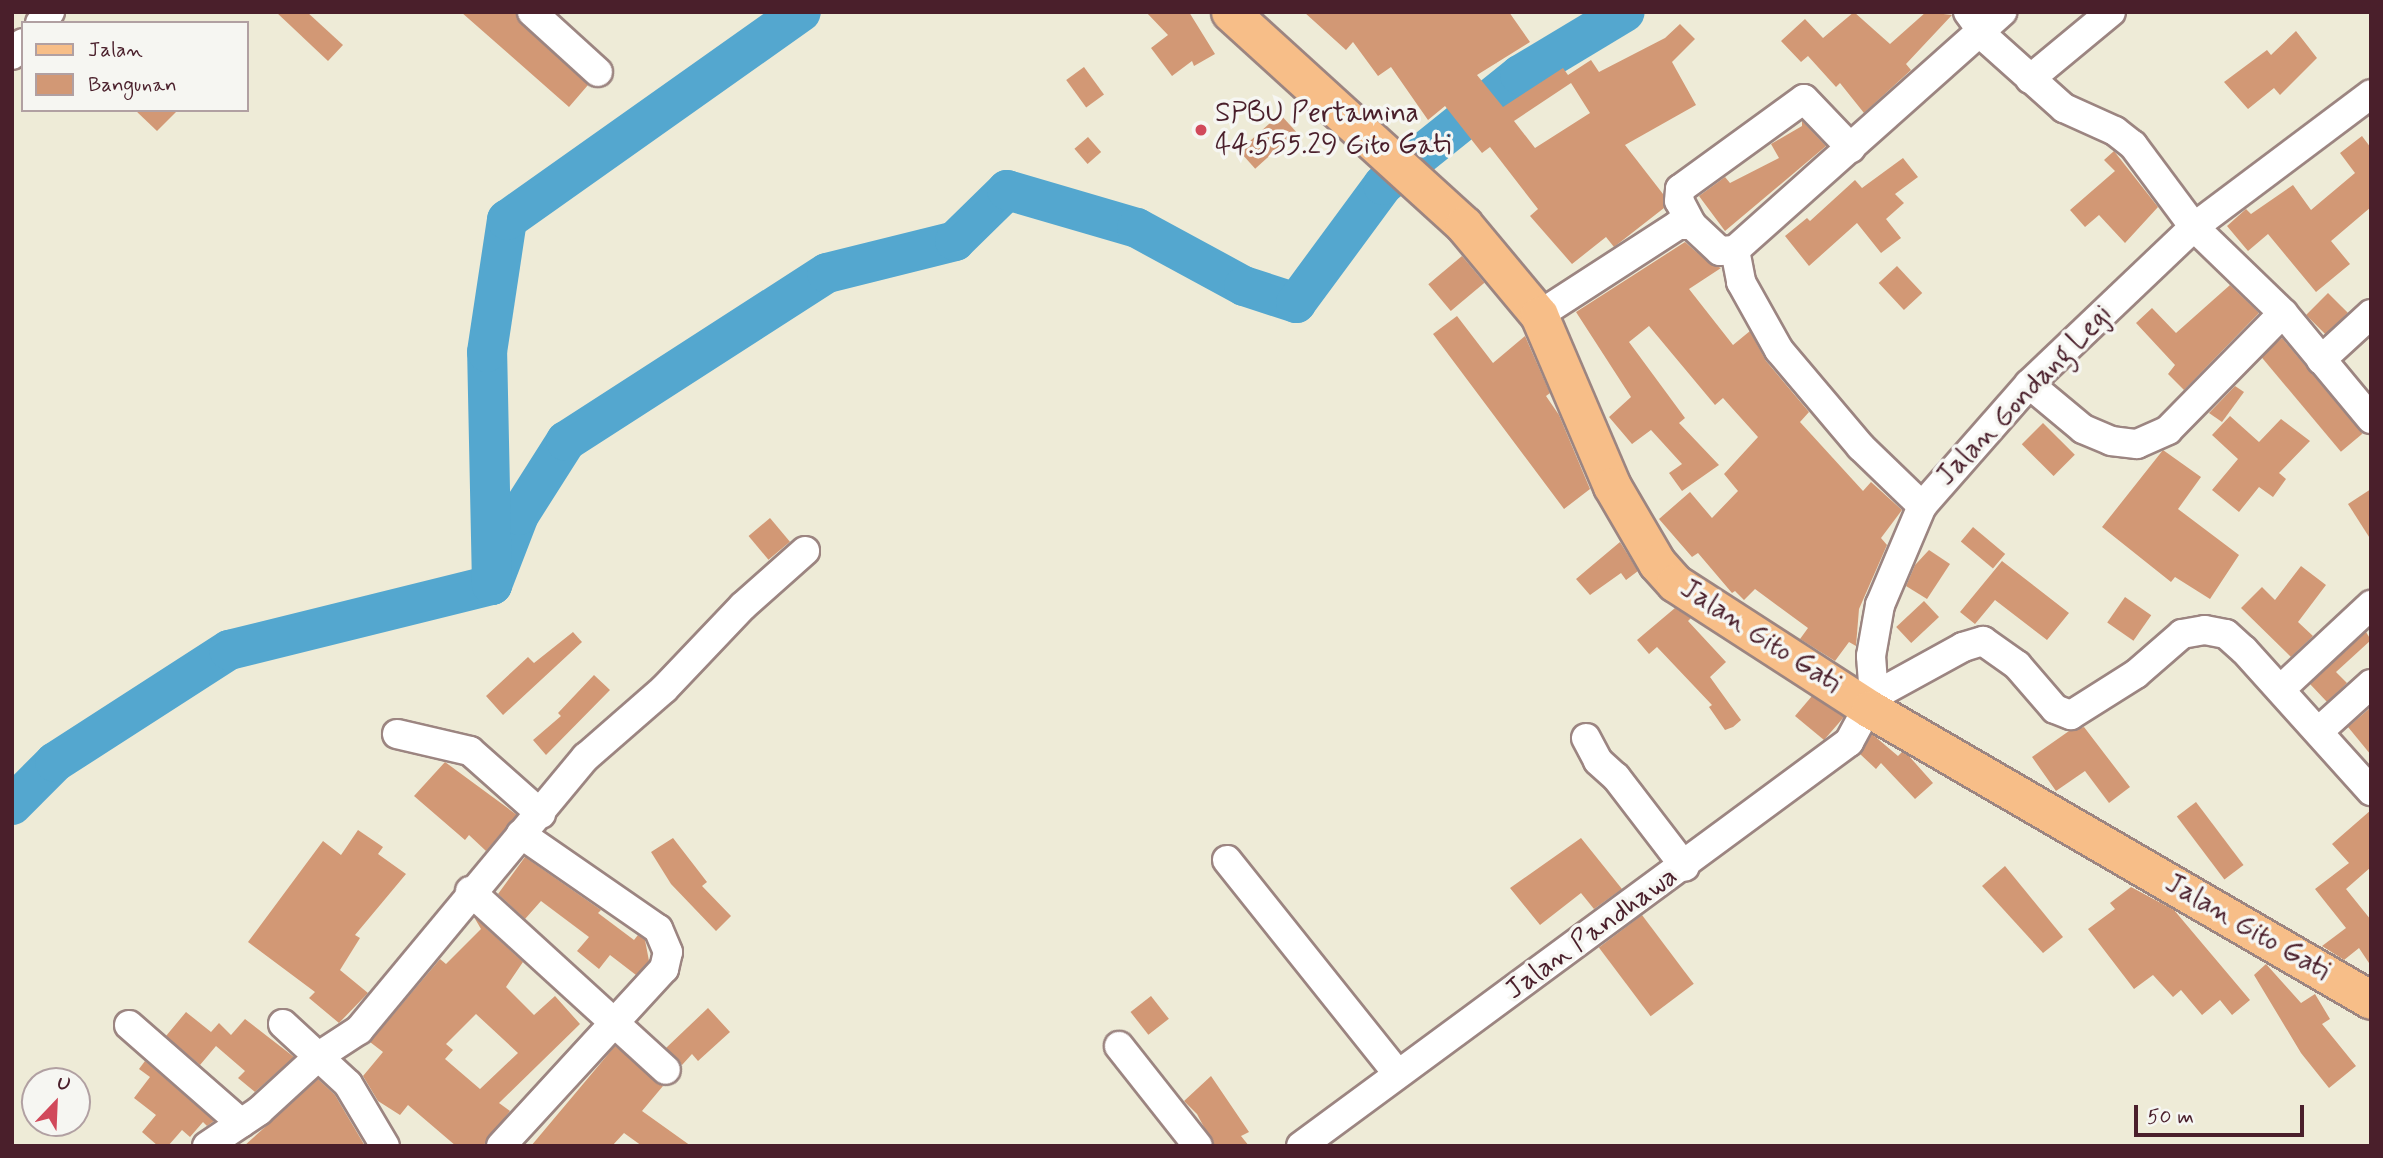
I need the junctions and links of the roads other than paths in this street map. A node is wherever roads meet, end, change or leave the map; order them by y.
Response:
1 (532, 12) edge
2 (2002, 12) edge
3 (2111, 12) edge
4 (1239, 15) edge
5 (1975, 22) edge
6 (598, 72) dead end
7 (2030, 79) junction
8 (2371, 94) edge
9 (1851, 148) junction
10 (1692, 225) junction
11 (2194, 227) junction
12 (1735, 250) junction
13 (2283, 313) junction
14 (2371, 314) edge
15 (1539, 315) junction
16 (2321, 360) junction
17 (2029, 384) junction
18 (2371, 419) edge
19 (1922, 506) junction
20 (805, 551) dead end
21 (2371, 605) edge
22 (2371, 684) edge
23 (2282, 688) junction
24 (1872, 702) junction
25 (2325, 726) junction
26 (397, 734) dead end
27 (1586, 738) dead end
28 (2371, 791) edge
29 (541, 814) junction
30 (522, 834) junction
31 (1227, 860) dead end
32 (1685, 867) junction
33 (470, 891) junction
34 (2371, 1000) edge
35 (615, 1022) junction
36 (283, 1024) dead end
37 (129, 1025) dead end
38 (1119, 1046) dead end
39 (319, 1056) junction
40 (666, 1070) dead end
41 (1397, 1073) junction
42 (241, 1123) junction
43 (207, 1146) edge
44 (385, 1146) edge
45 (501, 1146) edge
46 (1198, 1146) edge
47 (1301, 1146) edge

1 - 6 street
2 - 5 street
3 - 7 street
4 - 15 main road, Jalan Gito Gati
5 - 7 street
5 - 9 street
7 - 11 street
8 - 11 street, Jalan Gondang Legi
9 - 10 street
9 - 12 street
10 - 12 street
10 - 15 street
11 - 13 street
11 - 17 street, Jalan Gondang Legi
12 - 19 street
13 - 16 street
13 - 17 street
14 - 16 street
15 - 24 main road, Jalan Gito Gati
16 - 18 street
17 - 19 street, Jalan Gondang Legi
19 - 24 street, Jalan Gondang Legi
20 - 29 street
21 - 23 street
22 - 25 street
23 - 24 street
23 - 25 street
24 - 32 street, Jalan Pandhawa
24 - 34 main road, Jalan Gito Gati
25 - 28 street
26 - 29 street
27 - 32 street
29 - 30 street
30 - 33 street
30 - 35 street
31 - 41 street
32 - 41 street, Jalan Pandhawa
33 - 35 street
33 - 39 street
35 - 40 street
35 - 45 street
36 - 39 street
37 - 42 street
38 - 46 street
39 - 42 street
39 - 44 street
41 - 47 street, Jalan Pandhawa
42 - 43 street

